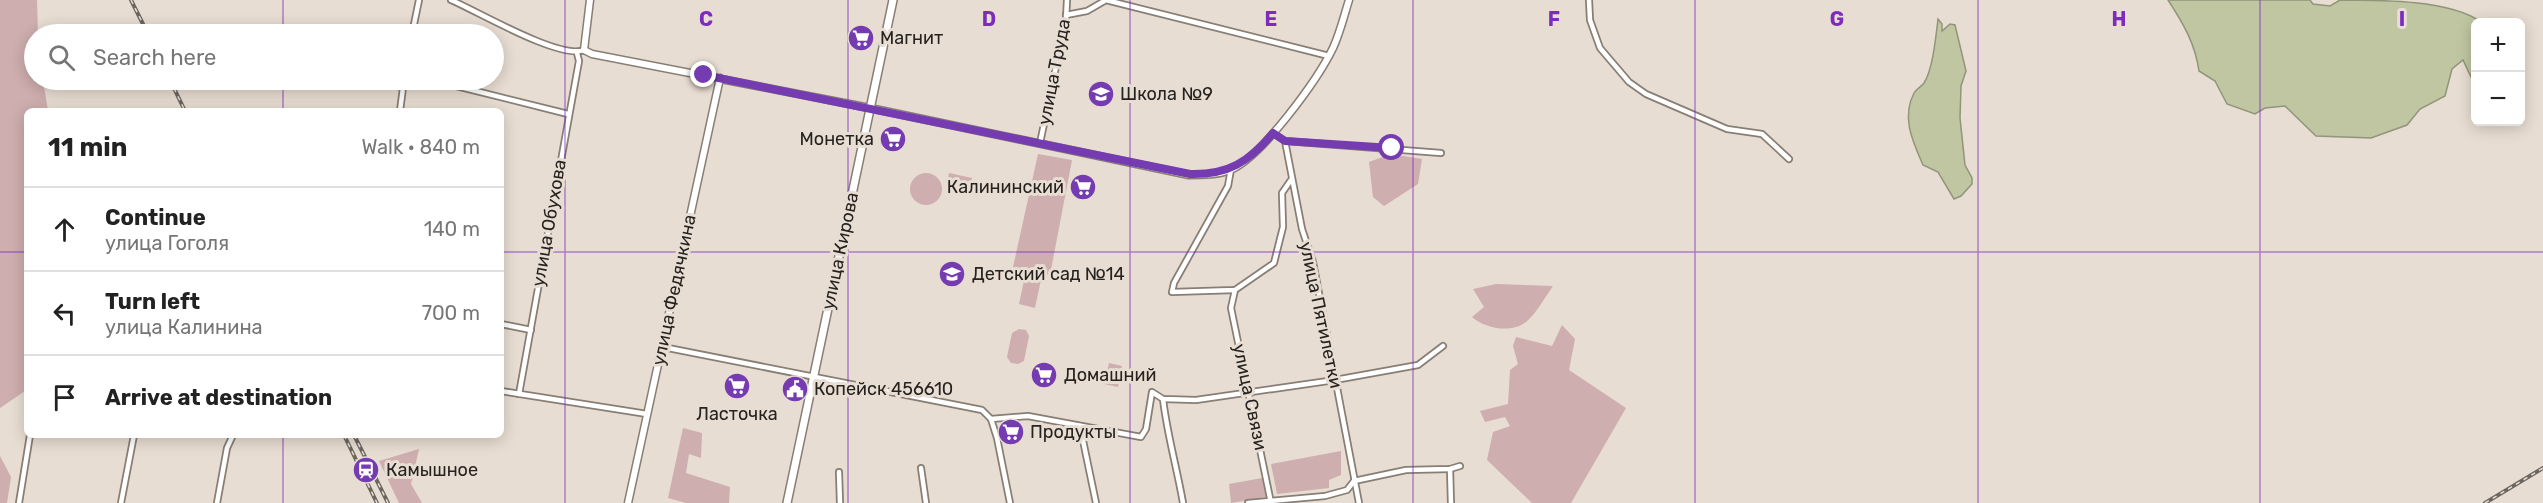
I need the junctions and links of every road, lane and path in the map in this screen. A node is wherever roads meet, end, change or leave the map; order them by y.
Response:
1 (419, 0) edge
2 (451, 0) edge
3 (590, 0) edge
4 (893, 0) edge
5 (1067, 0) edge
6 (1349, 0) edge
7 (1589, 0) edge
8 (1066, 15) junction
9 (414, 24) edge
10 (500, 24) edge
11 (504, 26) edge
12 (581, 51) junction
13 (1329, 56) junction
14 (720, 78) junction
15 (402, 90) edge
16 (472, 90) edge
17 (399, 108) edge
18 (870, 108) junction
19 (568, 114) junction
20 (1273, 133) junction
21 (1285, 141) junction
22 (1040, 143) junction
23 (1441, 153) dead end
24 (1789, 159) dead end
25 (1231, 169) junction
26 (1291, 180) junction
27 (1235, 290) junction
28 (504, 325) edge
29 (531, 330) junction
30 (1443, 346) dead end
31 (663, 347) junction
32 (814, 376) junction
33 (1335, 380) junction
34 (504, 392) edge
35 (1250, 393) junction
36 (519, 394) junction
37 (1163, 399) junction
38 (647, 414) junction
39 (991, 419) junction
40 (1080, 426) junction
41 (30, 438) edge
42 (133, 438) edge
43 (232, 438) edge
44 (1460, 466) dead end
45 (921, 468) dead end
46 (1450, 469) junction
47 (839, 472) dead end
48 (1354, 481) junction
49 (1271, 501) edge
50 (19, 503) edge
51 (121, 503) edge
52 (217, 503) edge
53 (628, 503) edge
54 (787, 503) edge
55 (840, 503) edge
56 (926, 503) edge
57 (1010, 503) edge
58 (1096, 503) edge
59 (1184, 503) edge
60 (1248, 503) edge
61 (1359, 503) edge
62 (1451, 503) edge

1 - 9 street
2 - 10 street
3 - 12 street
4 - 18 main road, улица Кирова
5 - 8 street, улица Труда
6 - 13 street
7 - 24 street
8 - 13 street
8 - 22 street, улица Труда
11 - 12 street
12 - 14 street
12 - 19 street, улица Обухова
13 - 20 street
14 - 18 street
14 - 31 street, улица Федячкина
15 - 17 street
16 - 19 street
18 - 22 street
18 - 32 main road, улица Кирова
19 - 29 street, улица Обухова
20 - 21 street
20 - 25 street
21 - 23 street
21 - 26 street, улица Пятилетки
22 - 25 street
25 - 27 street
26 - 27 street
26 - 33 street, улица Пятилетки
27 - 35 street, улица Связи
28 - 29 street
29 - 36 street, улица Обухова
30 - 33 street
31 - 32 street
31 - 38 street, улица Федячкина
32 - 39 street
32 - 54 main road, улица Кирова
33 - 35 street
33 - 48 street, улица Пятилетки
34 - 36 street
35 - 37 street
35 - 49 street, улица Связи
36 - 38 street
37 - 40 street
37 - 59 street
38 - 53 street, улица Федячкина
39 - 40 street
39 - 57 street
40 - 58 street
41 - 50 street
42 - 51 street
43 - 52 street
44 - 46 street
45 - 56 street
46 - 48 street
46 - 62 street
47 - 55 street
48 - 49 street
48 - 61 street, улица Пятилетки
49 - 60 street

